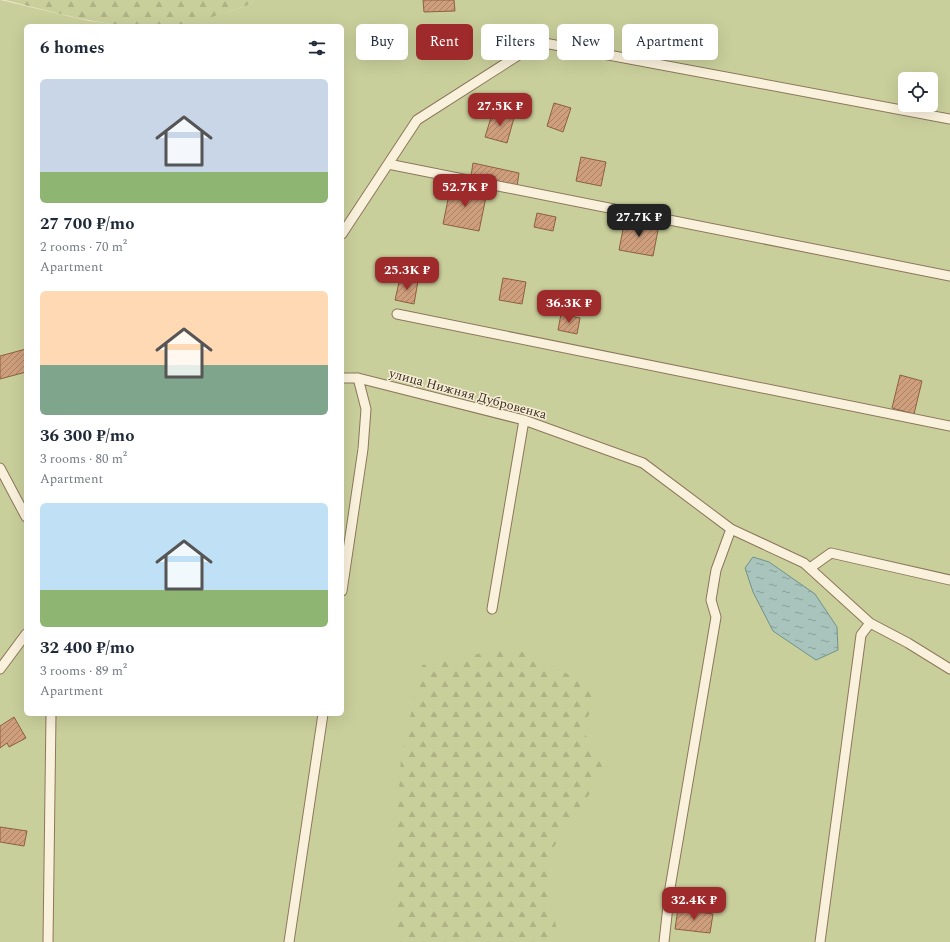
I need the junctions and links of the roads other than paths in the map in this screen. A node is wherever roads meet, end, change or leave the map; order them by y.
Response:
1 (950, 119) edge
2 (388, 164) junction
3 (344, 231) edge
4 (950, 276) edge
5 (396, 314) dead end
6 (344, 378) edge
7 (358, 378) junction
8 (524, 420) junction
9 (950, 426) edge
10 (0, 468) edge
11 (24, 513) edge
12 (731, 529) junction
13 (810, 568) junction
14 (344, 577) edge
15 (950, 580) edge
16 (492, 609) dead end
17 (870, 623) junction
18 (24, 637) edge
19 (950, 668) edge
20 (0, 669) edge
21 (51, 716) edge
22 (324, 716) edge
23 (48, 942) edge
24 (289, 942) edge
25 (664, 942) edge
26 (820, 942) edge

1 - 2 lane
2 - 3 lane
2 - 4 lane
5 - 9 lane
6 - 7 lane, улица Нижняя Дубровенка
7 - 8 lane, улица Нижняя Дубровенка
7 - 14 lane
8 - 12 lane, улица Нижняя Дубровенка
8 - 16 lane
10 - 11 lane
12 - 13 lane, улица Нижняя Дубровенка
12 - 25 lane
13 - 15 lane
13 - 17 lane, улица Нижняя Дубровенка
17 - 19 lane, улица Нижняя Дубровенка
17 - 26 lane
18 - 20 lane
21 - 23 lane
22 - 24 lane

